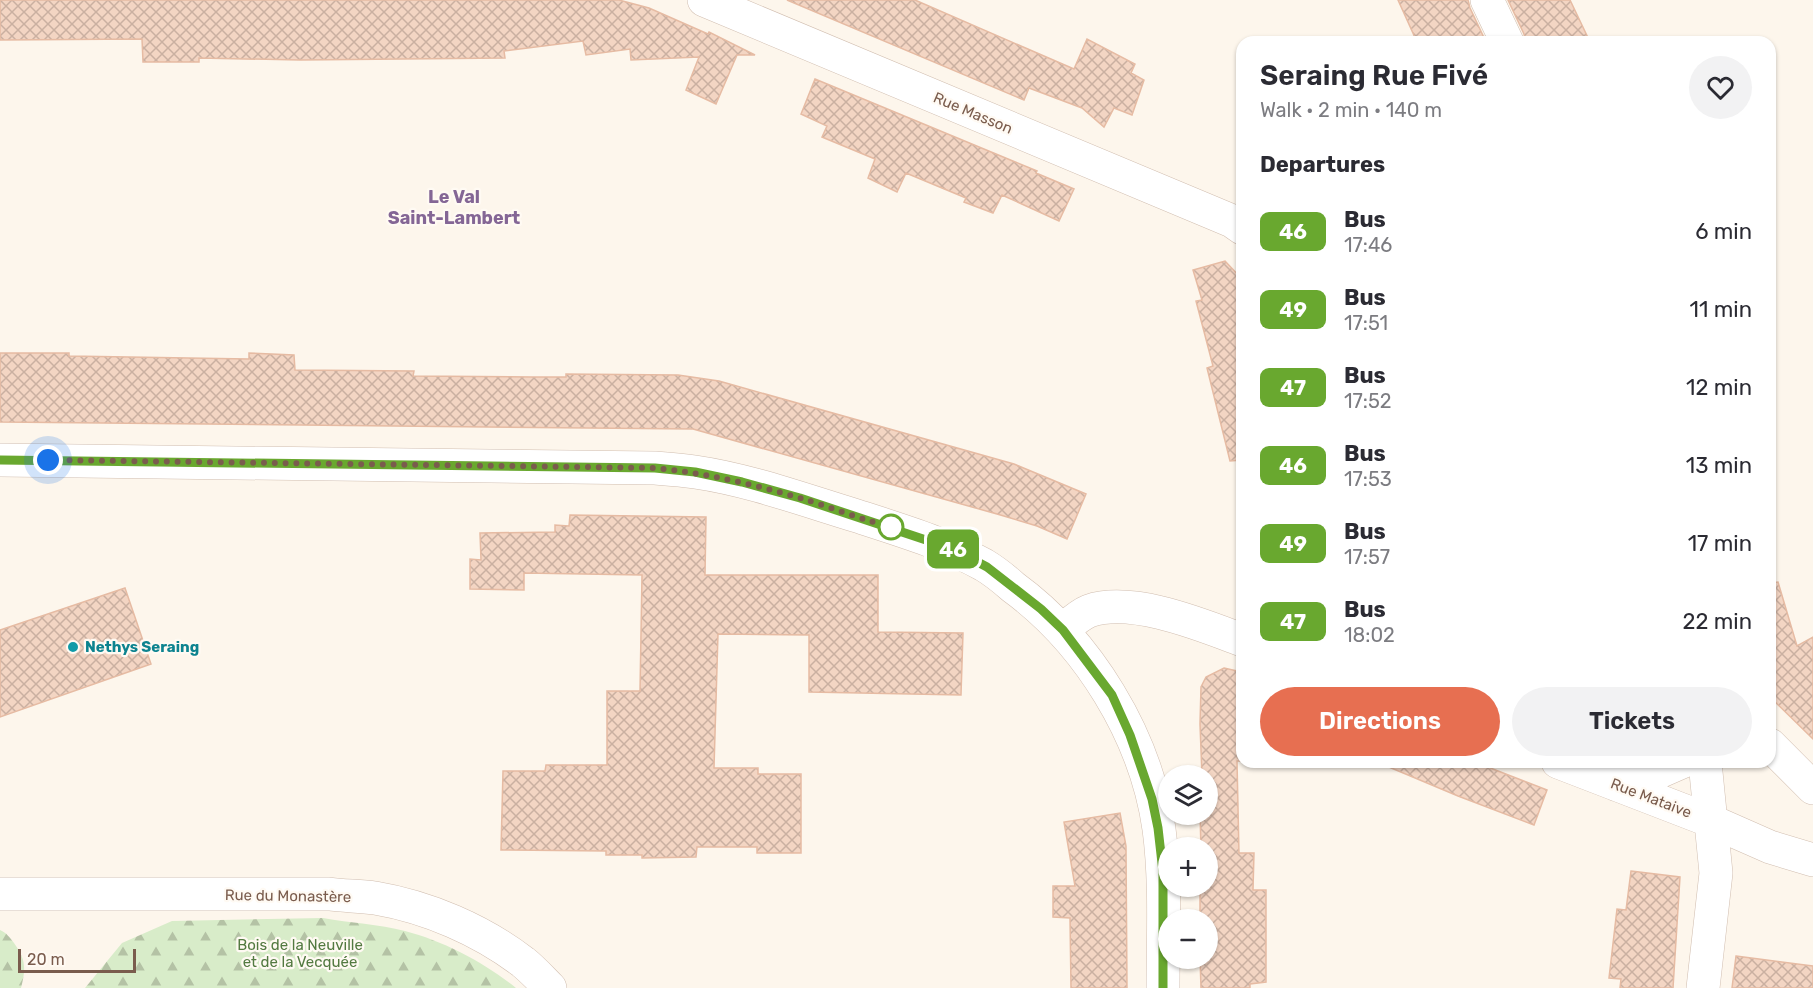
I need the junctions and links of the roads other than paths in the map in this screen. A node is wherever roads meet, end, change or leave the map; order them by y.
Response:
1 (704, 0) edge
2 (1487, 0) edge
3 (1504, 36) edge
4 (1236, 225) edge
5 (0, 460) edge
6 (1063, 630) junction
7 (1236, 638) edge
8 (1776, 751) edge
9 (1573, 768) edge
10 (1668, 768) edge
11 (1706, 768) edge
12 (1617, 785) junction
13 (1813, 788) edge
14 (1712, 821) junction
15 (1813, 860) edge
16 (0, 894) edge
17 (550, 988) edge
18 (1163, 988) edge
19 (1703, 988) edge

1 - 4 street, Rue Masson
2 - 3 street
5 - 6 street
6 - 7 street
6 - 18 street
8 - 13 street
9 - 12 street, Rue Mataive
10 - 12 street
11 - 14 street
12 - 14 street, Rue Mataive
14 - 15 street, Rue Mataive
14 - 19 street
16 - 17 street, Rue du Monastère

